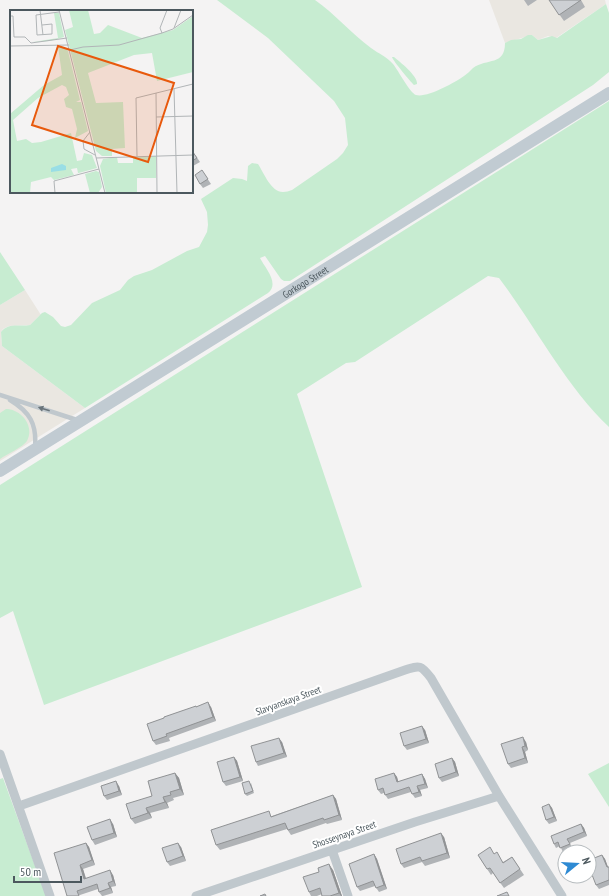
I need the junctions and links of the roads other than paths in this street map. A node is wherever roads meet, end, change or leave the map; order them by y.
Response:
1 (608, 96) edge
2 (1, 395) edge
3 (81, 421) junction
4 (35, 449) junction
5 (0, 471) edge
6 (0, 754) edge
7 (499, 796) junction
8 (19, 806) junction
9 (332, 850) junction
10 (50, 896) edge
11 (196, 896) edge
12 (348, 896) edge
13 (562, 896) edge

1 - 3 main road, Gorkogo Street
3 -> 2 lane
2 - 4 lane
3 - 4 main road, Gorkogo Street
4 - 5 main road, Gorkogo Street
6 - 8 street
7 - 8 street, Slavyanskaya Street
7 - 9 street, Shosseynaya Street
7 - 13 street, Slavyanskaya Street
8 - 10 street
9 - 11 street, Shosseynaya Street
9 - 12 street

